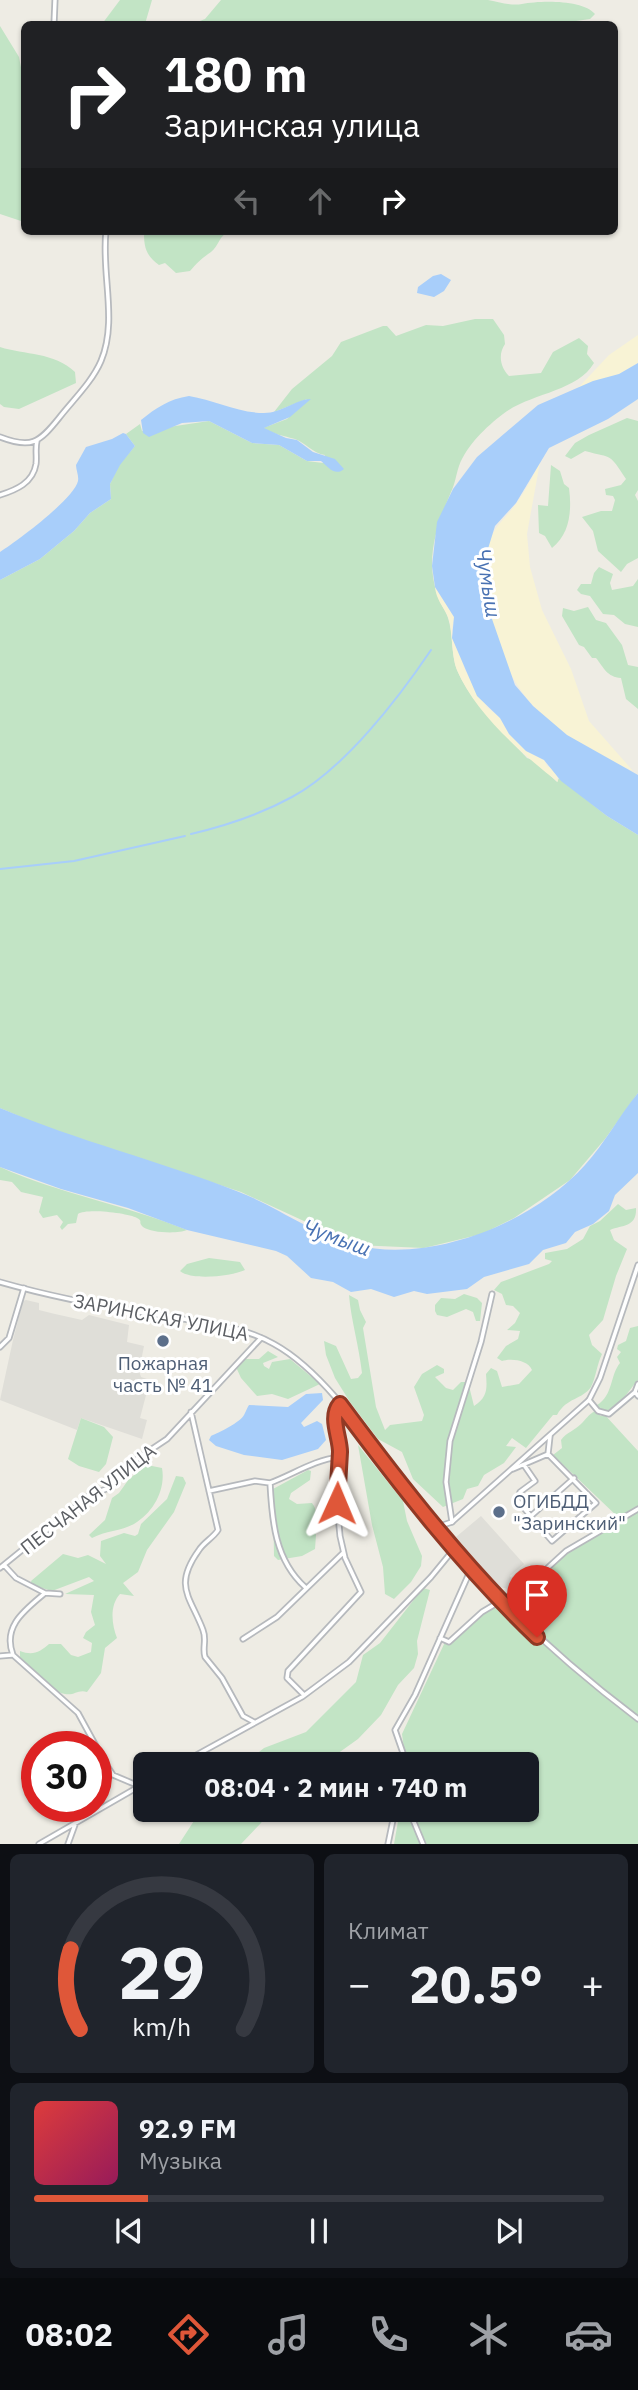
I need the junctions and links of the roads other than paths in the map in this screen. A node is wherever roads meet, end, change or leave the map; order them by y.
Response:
1 (55, 0) edge
2 (54, 21) edge
3 (106, 235) edge
4 (0, 437) edge
5 (37, 441) junction
6 (0, 495) edge
7 (638, 1265) edge
8 (0, 1282) edge
9 (24, 1288) junction
10 (492, 1294) dead end
11 (261, 1338) junction
12 (0, 1347) edge
13 (638, 1384) edge
14 (637, 1394) edge
15 (589, 1400) junction
16 (340, 1404) junction
17 (191, 1412) junction
18 (550, 1436) junction
19 (548, 1454) junction
20 (339, 1457) junction
21 (524, 1465) junction
22 (513, 1469) junction
23 (574, 1478) junction
24 (270, 1483) junction
25 (209, 1491) junction
26 (638, 1509) edge
27 (531, 1516) junction
28 (453, 1522) junction
29 (437, 1527) junction
30 (454, 1549) junction
31 (343, 1553) junction
32 (2, 1566) edge
33 (471, 1569) junction
34 (305, 1587) junction
35 (45, 1593) junction
36 (60, 1594) dead end
37 (501, 1601) junction
38 (440, 1638) junction
39 (243, 1639) dead end
40 (13, 1655) junction
41 (0, 1656) edge
42 (304, 1695) junction
43 (638, 1719) edge
44 (254, 1722) junction
45 (87, 1731) edge
46 (201, 1752) edge
47 (403, 1752) edge
48 (112, 1772) edge
49 (133, 1783) edge
50 (133, 1789) edge
51 (112, 1801) edge
52 (74, 1822) edge
53 (76, 1822) edge
54 (393, 1822) edge
55 (415, 1822) edge
56 (39, 1844) edge
57 (68, 1844) edge
58 (388, 1844) edge
59 (424, 1844) edge

1 - 2 street
3 - 5 street
4 - 5 street
5 - 6 street
7 - 15 street
8 - 9 street, ЗАРИНСКАЯ УЛИЦА
9 - 11 street, ЗАРИНСКАЯ УЛИЦА
9 - 12 street
10 - 28 street
11 - 16 street, ЗАРИНСКАЯ УЛИЦА
11 - 17 street, ПЕСЧАНАЯ УЛИЦА
13 - 14 street
14 - 15 street
15 - 18 street
16 - 20 street
16 - 29 street, ЗАРИНСКАЯ УЛИЦА
17 - 25 street
17 - 32 street, ПЕСЧАНАЯ УЛИЦА
18 - 19 street
18 - 22 street
19 - 21 street
19 - 23 street
20 - 24 street
20 - 31 street
21 - 22 street
21 - 27 street
22 - 28 street
23 - 27 street
23 - 27 street
24 - 25 street
24 - 34 street
25 - 44 street
26 - 37 street
28 - 29 street
29 - 30 street, ЗАРИНСКАЯ УЛИЦА
30 - 33 street, ЗАРИНСКАЯ УЛИЦА
30 - 42 street
31 - 34 street
31 - 42 street
32 - 35 street
33 - 37 street, ЗАРИНСКАЯ УЛИЦА
33 - 38 street
34 - 39 street
35 - 36 street
35 - 40 street
37 - 38 street
37 - 43 street, ЗАРИНСКАЯ УЛИЦА
38 - 47 street
40 - 41 street
40 - 45 street
42 - 44 street
44 - 46 street
48 - 49 street
50 - 51 street
52 - 56 street
53 - 57 street
54 - 58 street
55 - 59 street

